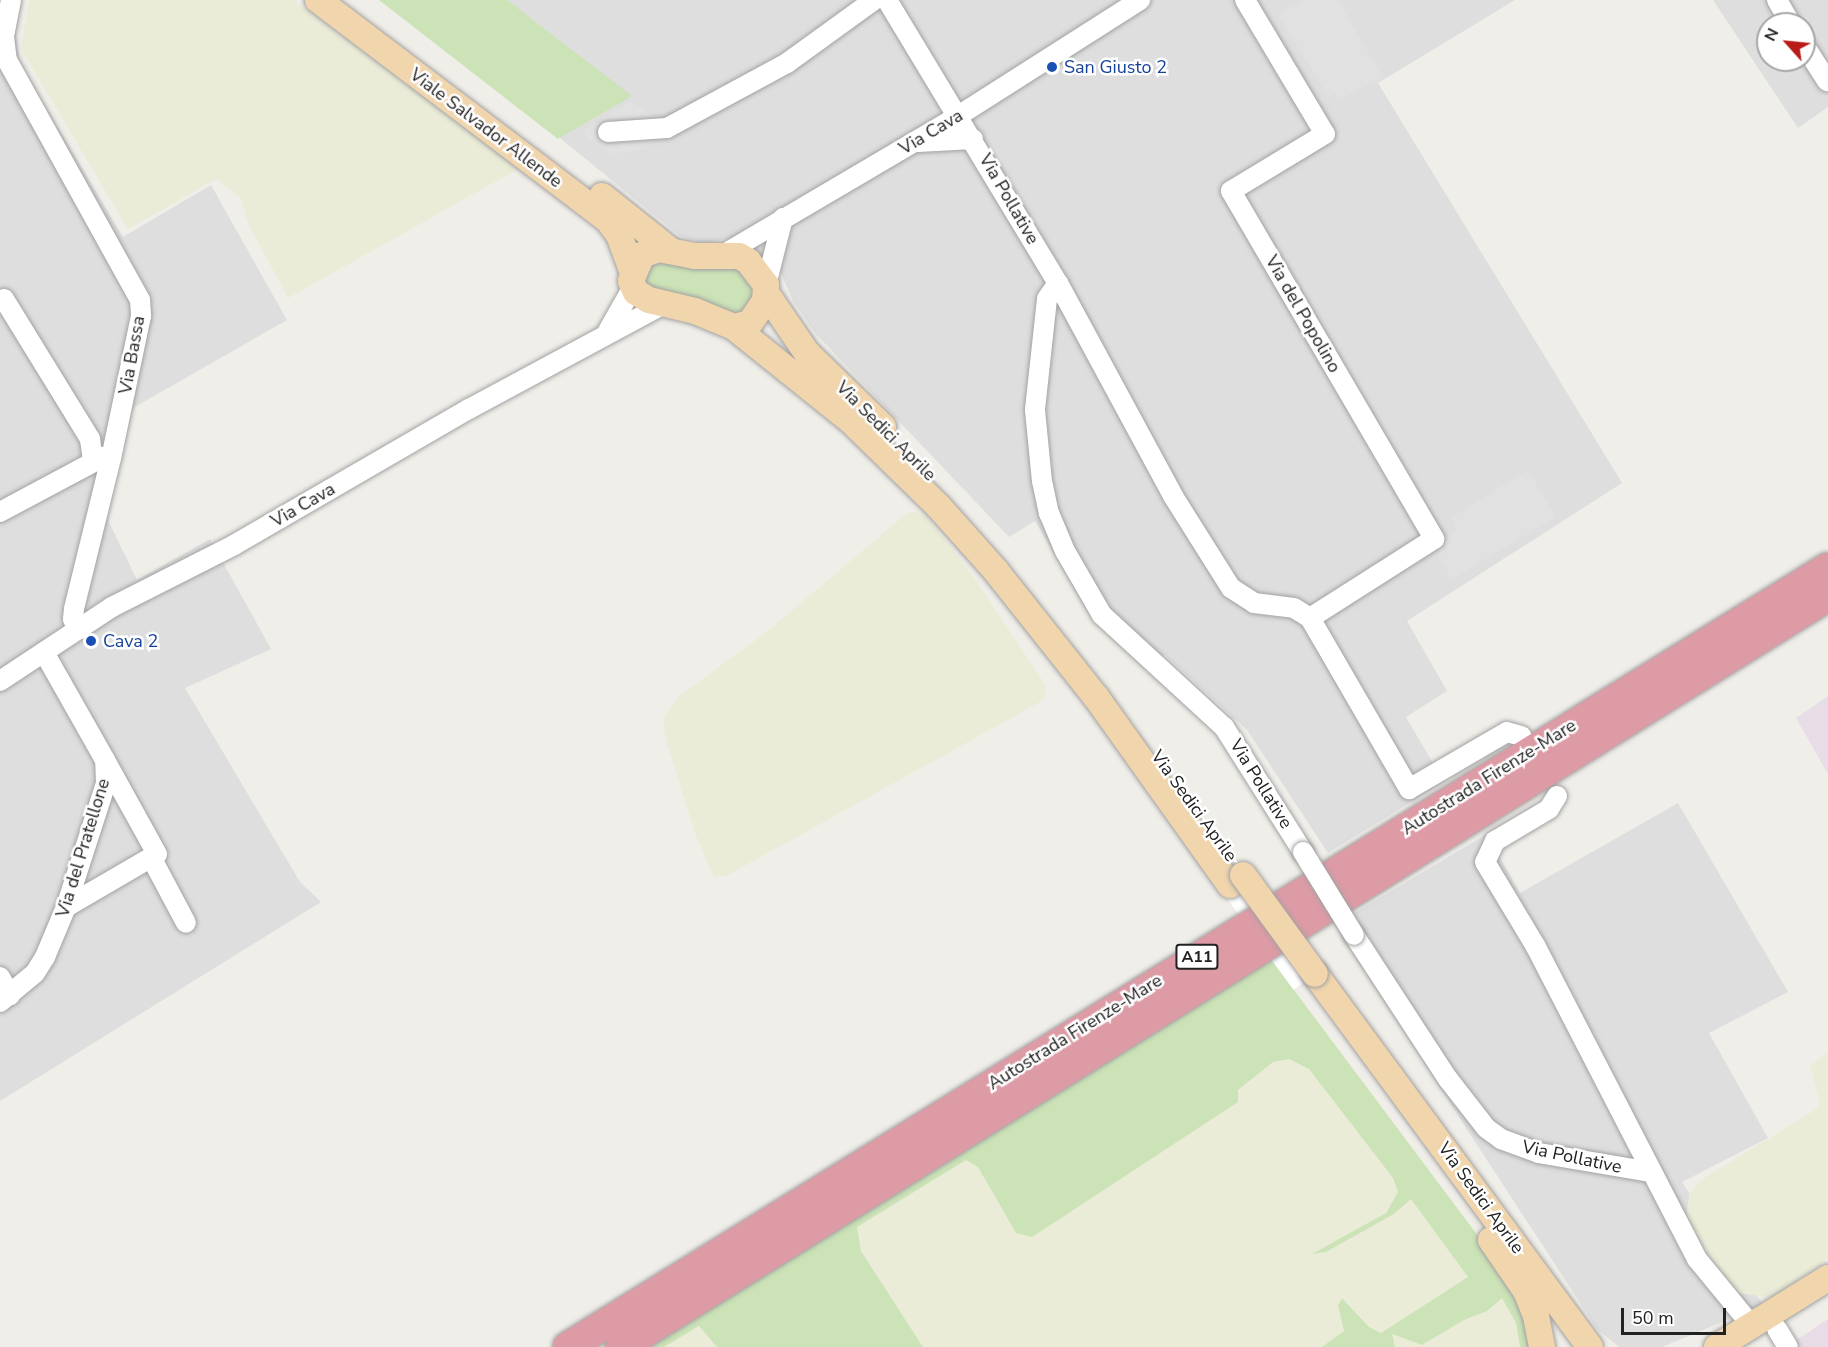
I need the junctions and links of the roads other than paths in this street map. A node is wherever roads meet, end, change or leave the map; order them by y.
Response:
1 (11, 0) edge
2 (318, 0) edge
3 (345, 0) edge
4 (874, 0) edge
5 (887, 0) edge
6 (1140, 0) edge
7 (1245, 0) edge
8 (2, 46) edge
9 (1816, 64) edge
10 (1827, 81) edge
11 (958, 116) junction
12 (608, 132) dead end
13 (973, 139) junction
14 (915, 142) junction
15 (783, 218) junction
16 (670, 250) junction
17 (719, 257) junction
18 (633, 280) junction
19 (1058, 283) junction
20 (766, 289) junction
21 (4, 299) dead end
22 (664, 304) junction
23 (734, 327) junction
24 (608, 331) junction
25 (102, 459) junction
26 (0, 512) edge
27 (1828, 568) edge
28 (1828, 596) edge
29 (1310, 618) junction
30 (79, 629) junction
31 (44, 652) junction
32 (0, 681) edge
33 (1521, 736) dead end
34 (105, 760) junction
35 (1557, 796) dead end
36 (152, 859) junction
37 (1237, 880) junction
38 (66, 907) junction
39 (186, 923) dead end
40 (0, 977) edge
41 (1308, 979) junction
42 (5, 998) edge
43 (1650, 1172) junction
44 (1828, 1278) edge
45 (1828, 1297) edge
46 (1750, 1336) edge
47 (1783, 1338) edge
48 (568, 1347) edge
49 (621, 1347) edge
50 (1542, 1347) edge
51 (1590, 1347) edge
52 (1717, 1347) edge

1 - 8 street, Via Bassa
2 - 18 main road, Viale Salvador Allende
3 - 16 main road, Viale Salvador Allende
4 - 12 street
5 - 11 street, Via Pollative
6 - 11 street, Via Cava
7 - 29 street, Via del Popolino
8 - 25 street, Via Bassa
9 - 10 street
11 - 13 street, Via Pollative
11 - 14 street, Via Cava
13 - 14 street
13 - 19 street, Via Pollative
14 - 15 street, Via Cava
15 - 17 street, Via Cava
15 - 20 street
16 - 17 main road, Via Sedici Aprile
16 - 18 main road
17 - 20 main road, Via Sedici Aprile
18 - 22 main road, Via Sedici Aprile
18 - 24 street
19 - 29 street, Via Pollative
19 - 43 street, Via Pollative, bridge
20 - 23 main road
20 - 37 main road, Via Sedici Aprile
21 - 25 street
22 - 23 main road, Via Sedici Aprile
22 - 24 street, Via Cava
23 - 37 main road, Via Sedici Aprile
24 - 30 street, Via Cava
25 - 26 street
25 - 30 street, Via Bassa
27 - 48 highway, Autostrada Firenze-Mare / A11
28 - 49 highway, Autostrada Firenze-Mare / A11
29 - 33 street
30 - 31 street, Via Cava
31 - 32 street, Via Cava
31 - 34 street, Via del Pratellone
34 - 36 street
34 - 38 street, Via del Pratellone
35 - 43 street, Via Pollative
36 - 38 street
36 - 39 street
37 - 41 main road, Via Sedici Aprile
38 - 42 street, Via del Pratellone
40 - 42 street
41 - 50 main road, Via Sedici Aprile
41 - 51 main road, Via Sedici Aprile
43 - 46 street, Via Pollative
44 - 46 main road
45 - 47 main road
46 - 47 main road
46 - 52 main road

